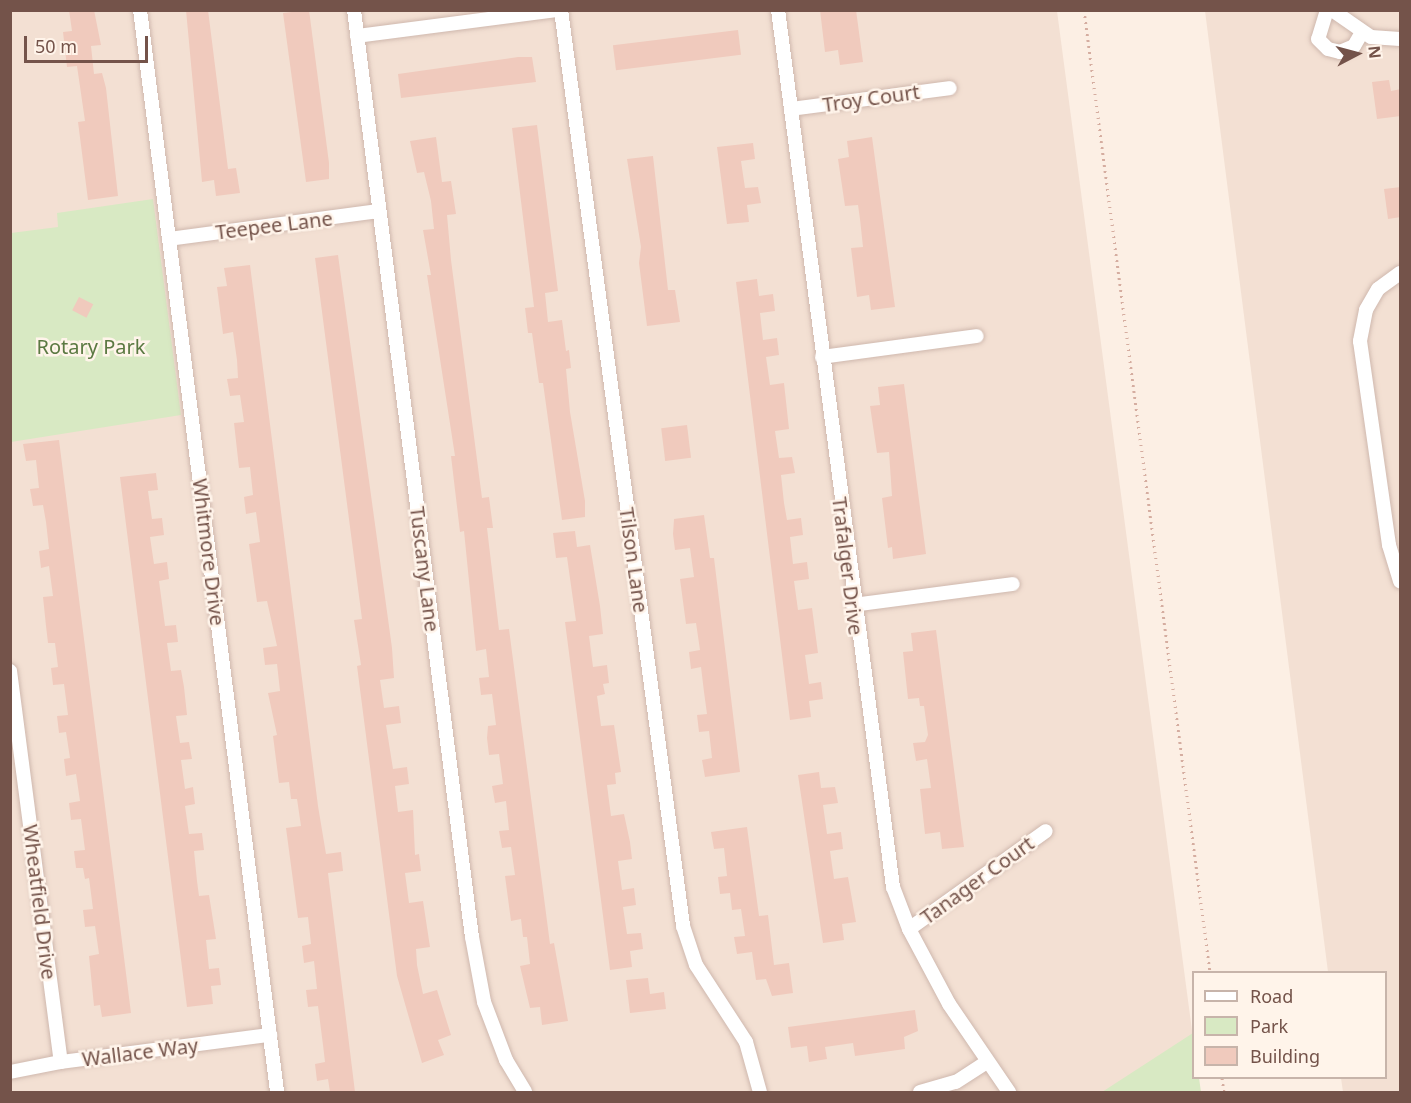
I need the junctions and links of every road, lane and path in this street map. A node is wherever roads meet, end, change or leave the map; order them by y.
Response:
1 (140, 10) edge
2 (354, 10) edge
3 (559, 10) edge
4 (778, 10) edge
5 (1084, 10) edge
6 (1327, 10) edge
7 (1332, 10) edge
8 (1362, 32) junction
9 (357, 36) junction
10 (1401, 39) edge
11 (950, 88) dead end
12 (791, 109) junction
13 (379, 212) junction
14 (169, 239) junction
15 (1401, 273) edge
16 (977, 336) dead end
17 (822, 357) junction
18 (1401, 581) edge
19 (1013, 584) dead end
20 (853, 605) junction
21 (10, 671) edge
22 (17, 781) edge
23 (1046, 831) dead end
24 (909, 929) junction
25 (1210, 971) edge
26 (270, 1035) junction
27 (61, 1062) junction
28 (987, 1062) junction
29 (10, 1072) edge
30 (277, 1092) edge
31 (525, 1092) edge
32 (759, 1092) edge
33 (920, 1092) edge
34 (1009, 1092) edge

1 - 14 street, Whitmore Drive
2 - 9 street, Tuscany Lane
3 - 9 street
3 - 32 street, Tilson Lane
4 - 12 street, Trafalger Drive
5 - 25 path
6 - 8 street
7 - 8 street
8 - 10 street
9 - 13 street, Tuscany Lane
11 - 12 street, Troy Court
12 - 17 street, Trafalger Drive
13 - 14 street, Teepee Lane
13 - 31 street, Tuscany Lane
14 - 26 street, Whitmore Drive
15 - 18 street
16 - 17 street
17 - 20 street, Trafalger Drive
19 - 20 street
20 - 24 street, Trafalger Drive
21 - 22 street, Wheatfield Drive
22 - 27 street, Wheatfield Drive
23 - 24 street, Tanager Court
24 - 28 street, Trafalger Drive
26 - 27 street, Wallace Way
26 - 30 street, Whitmore Drive
27 - 29 street, Wallace Way
28 - 33 street
28 - 34 street, Trafalger Drive

